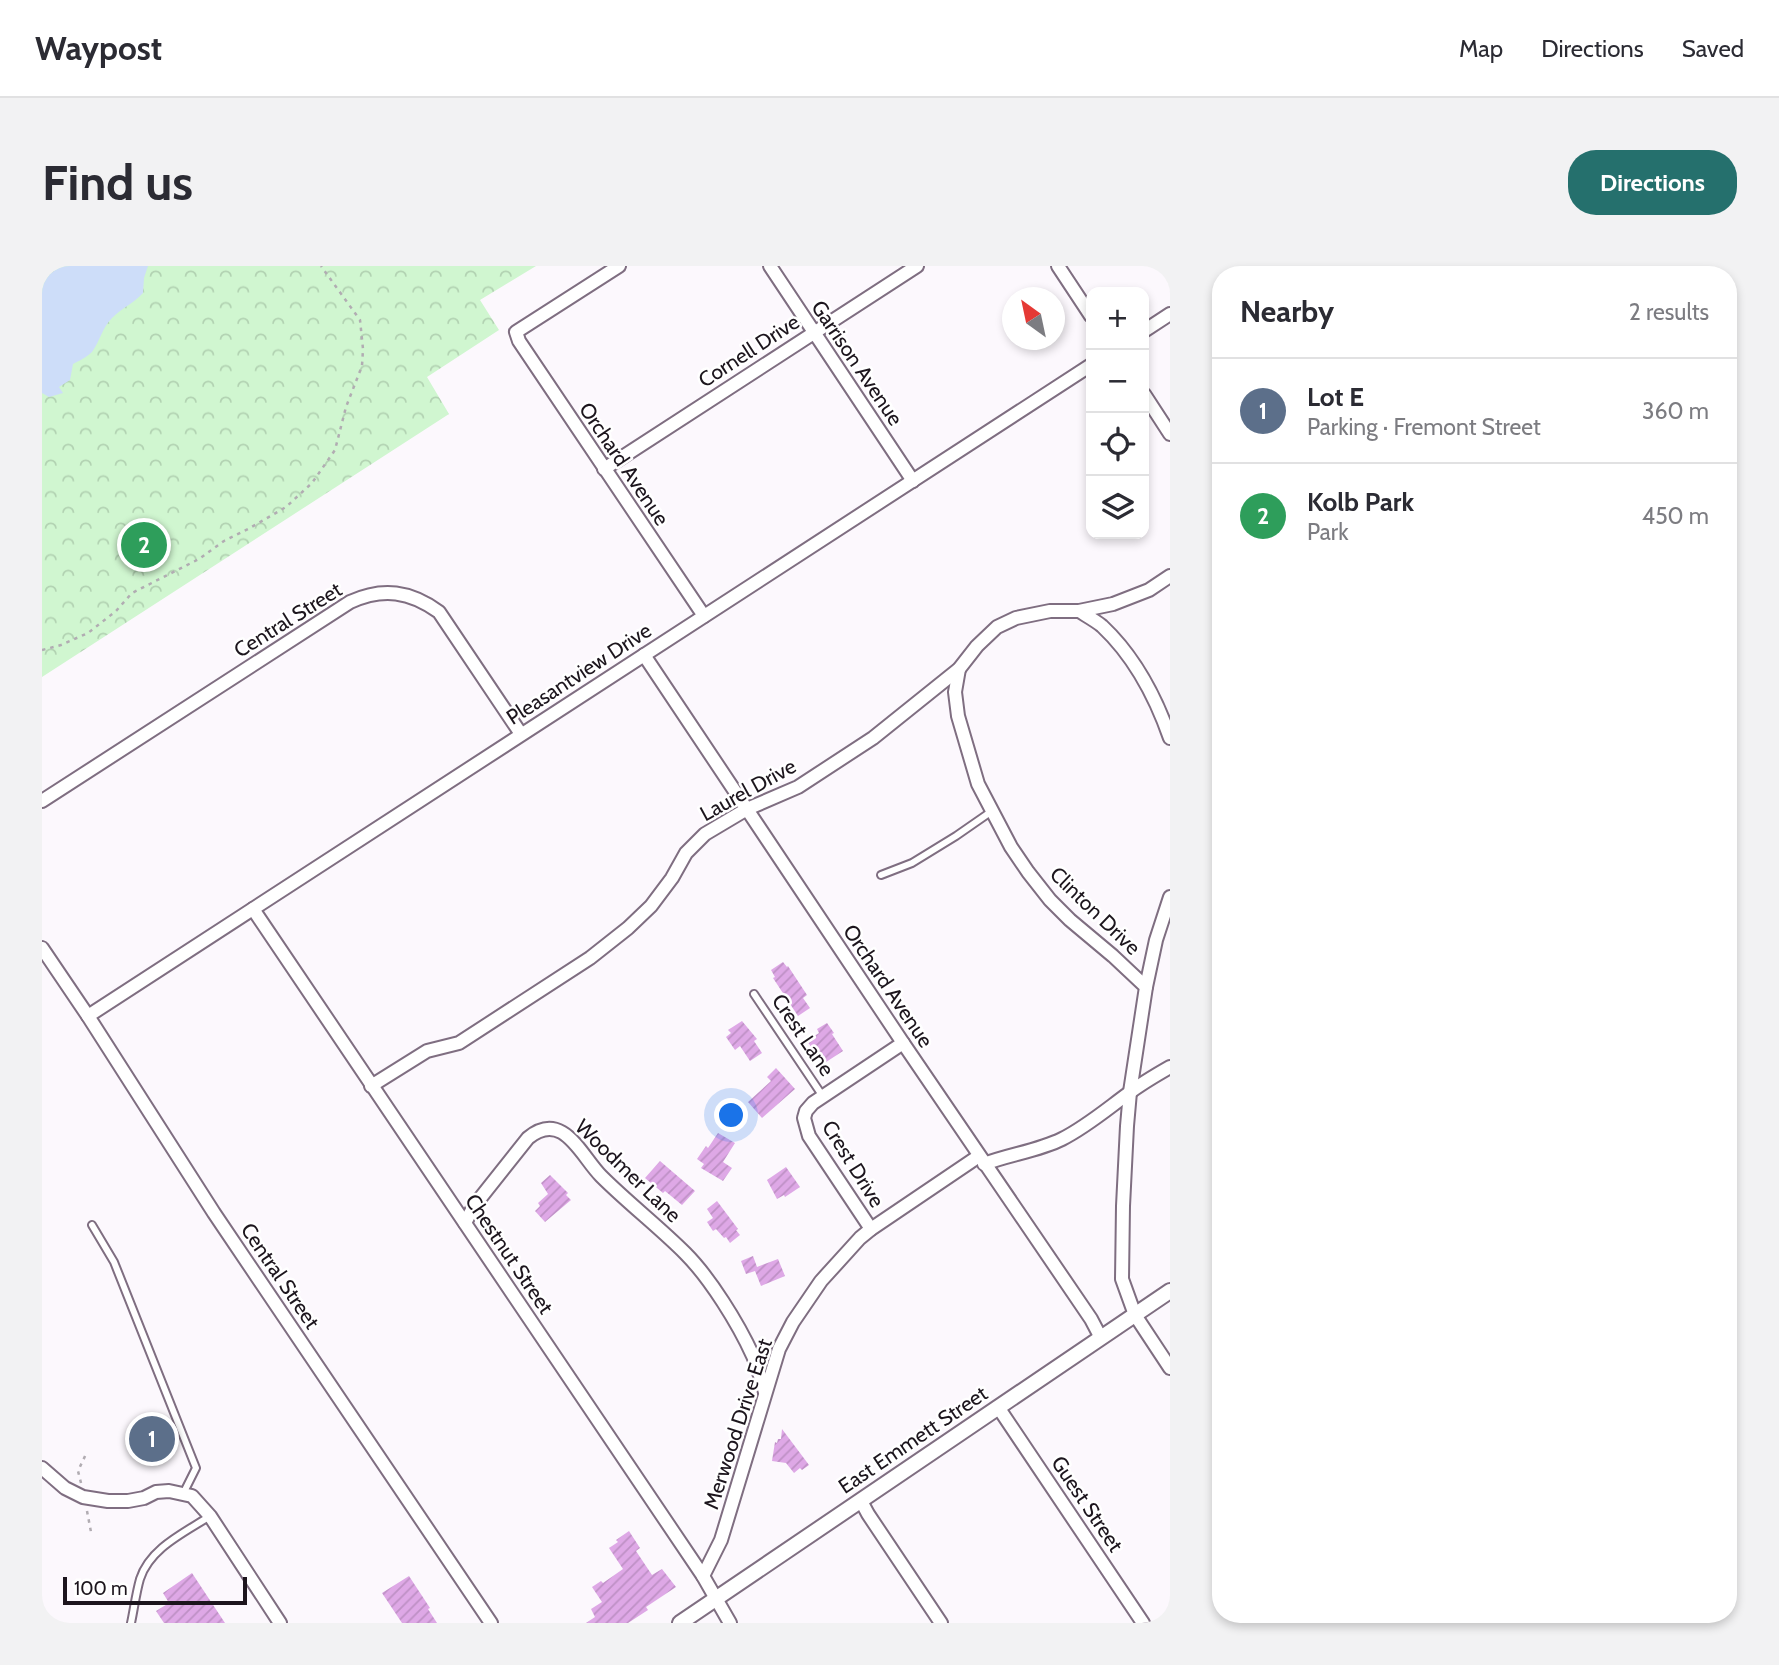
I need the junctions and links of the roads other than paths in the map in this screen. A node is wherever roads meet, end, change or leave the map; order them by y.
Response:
1 (619, 266) edge
2 (769, 266) edge
3 (916, 266) edge
4 (1058, 266) edge
5 (1086, 308) edge
6 (1170, 314) edge
7 (1149, 328) edge
8 (813, 332) junction
9 (1086, 368) edge
10 (1149, 402) edge
11 (1170, 434) edge
12 (604, 469) junction
13 (913, 481) junction
14 (1170, 576) edge
15 (1079, 611) junction
16 (704, 617) junction
17 (644, 655) junction
18 (959, 668) junction
19 (521, 734) junction
20 (1170, 738) edge
21 (42, 801) edge
22 (747, 809) junction
23 (992, 811) junction
24 (881, 875) dead end
25 (1170, 897) edge
26 (253, 909) junction
27 (42, 948) edge
28 (1146, 987) junction
29 (754, 994) dead end
30 (88, 1016) junction
31 (902, 1043) junction
32 (1170, 1067) edge
33 (371, 1086) junction
34 (1130, 1091) junction
35 (822, 1096) junction
36 (982, 1160) junction
37 (465, 1223) junction
38 (92, 1225) dead end
39 (871, 1229) junction
40 (1170, 1291) edge
41 (1135, 1315) junction
42 (1101, 1338) junction
43 (1170, 1368) edge
44 (765, 1392) junction
45 (998, 1407) junction
46 (42, 1468) edge
47 (183, 1494) junction
48 (861, 1501) junction
49 (210, 1516) junction
50 (703, 1576) junction
51 (715, 1599) junction
52 (131, 1623) edge
53 (280, 1623) edge
54 (491, 1623) edge
55 (680, 1623) edge
56 (730, 1623) edge
57 (941, 1623) edge
58 (1143, 1623) edge

1 - 12 street, Orchard Avenue
2 - 8 street, Garrison Avenue
3 - 8 street, Cornell Drive
4 - 5 street
6 - 7 street
8 - 12 street, Cornell Drive
8 - 13 street, Garrison Avenue
9 - 13 street, Pleasantview Drive
10 - 11 street
12 - 16 street, Orchard Avenue
13 - 16 street, Pleasantview Drive
14 - 15 street, Laurel Drive
15 - 18 street, Laurel Drive
15 - 20 street
16 - 17 street, Pleasantview Drive
17 - 19 street, Pleasantview Drive
17 - 22 street, Orchard Avenue
18 - 22 street, Laurel Drive
18 - 23 street, Clinton Drive
19 - 21 street, Central Street
19 - 26 street, Pleasantview Drive
22 - 31 street, Orchard Avenue
22 - 33 street, Laurel Drive
23 - 24 lane
23 - 28 street, Clinton Drive
25 - 28 street
26 - 30 street, Pleasantview Drive
26 - 33 street, Chestnut Street
27 - 30 street, Central Street
28 - 34 street
29 - 35 lane, Crest Lane
30 - 54 street, Central Street
31 - 35 street, Crest Drive
31 - 36 street, Orchard Avenue
32 - 34 street, Merwood Drive East
33 - 37 street, Chestnut Street
34 - 36 street, Merwood Drive East
34 - 41 street
35 - 39 street, Crest Drive
36 - 39 street, Merwood Drive East
36 - 42 street, Orchard Avenue
37 - 44 street, Woodmer Lane
37 - 50 street, Chestnut Street
38 - 47 lane
39 - 44 street, Merwood Drive East
40 - 41 street, East Emmett Street
41 - 42 street, East Emmett Street
41 - 43 street
42 - 45 street, East Emmett Street
44 - 50 street, Merwood Drive East
45 - 48 street, East Emmett Street
45 - 58 street, Guest Street
46 - 47 street
47 - 49 street
48 - 51 street, East Emmett Street
48 - 57 street
49 - 52 lane
49 - 53 street
50 - 51 street, Chestnut Street
51 - 55 street, East Emmett Street
51 - 56 street, Chestnut Street

